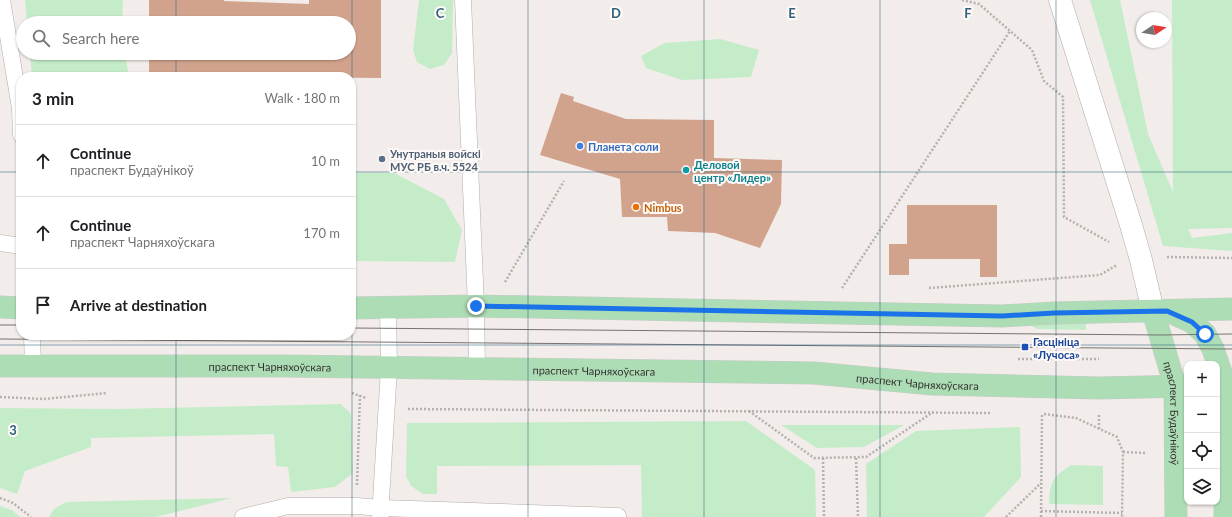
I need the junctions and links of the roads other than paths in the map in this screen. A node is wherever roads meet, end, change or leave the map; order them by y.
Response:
1 (2, 0) edge
2 (463, 0) edge
3 (1060, 0) edge
4 (16, 84) edge
5 (0, 243) edge
6 (16, 245) edge
7 (476, 306) junction
8 (0, 307) edge
9 (16, 308) edge
10 (356, 308) edge
11 (388, 308) junction
12 (1232, 309) edge
13 (1160, 311) junction
14 (32, 340) edge
15 (0, 366) edge
16 (33, 367) junction
17 (388, 368) junction
18 (477, 369) junction
19 (1225, 384) edge
20 (1181, 386) edge
21 (380, 512) edge
22 (243, 517) edge
23 (618, 517) edge
24 (1176, 517) edge
25 (1225, 517) edge

1 - 4 lane
2 - 7 lane
3 - 13 street
5 - 6 lane
7 - 11 main road
7 - 13 main road
7 - 18 lane
8 - 9 main road
10 - 11 main road
11 - 17 lane
12 - 13 main road
13 - 19 main road
13 - 20 main road, праспект Будаўнікоў
14 - 16 lane
15 - 16 main road, праспект Чарняхоўскага
16 - 17 main road, праспект Чарняхоўскага
17 - 18 main road, праспект Чарняхоўскага
17 - 21 lane
18 - 20 main road, праспект Чарняхоўскага
19 - 25 main road
20 - 24 main road, праспект Будаўнікоў
21 - 22 lane
21 - 23 lane

